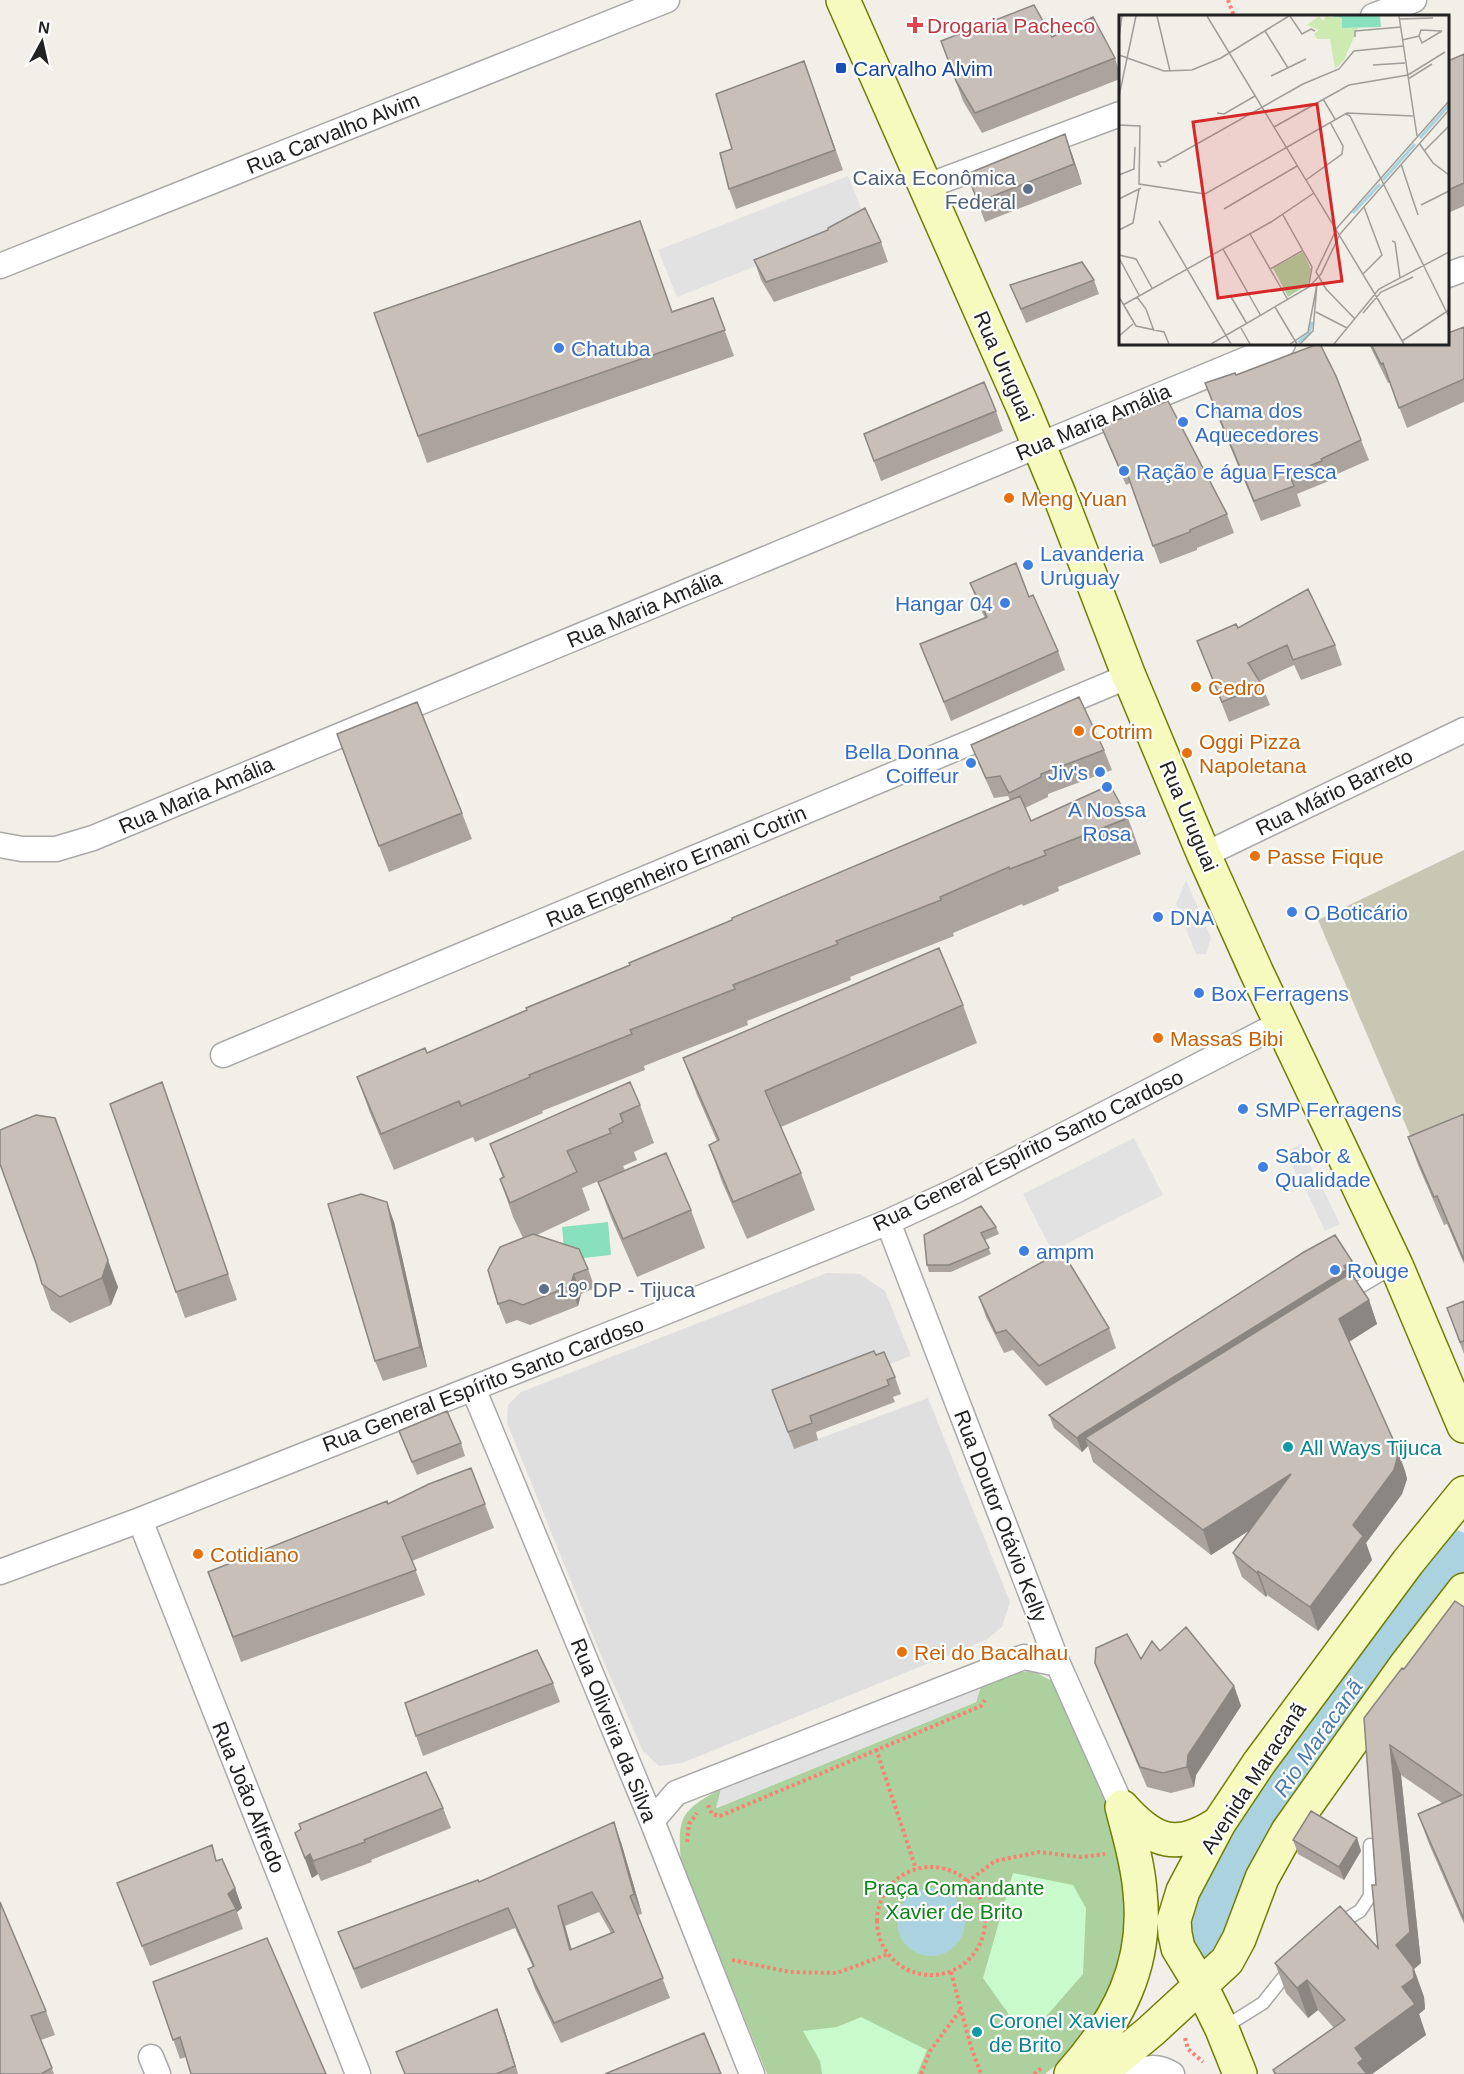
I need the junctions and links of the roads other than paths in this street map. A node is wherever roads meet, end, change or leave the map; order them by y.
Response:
1 (667, 0) edge
2 (843, 0) edge
3 (1414, 0) edge
4 (1376, 15) edge
5 (1119, 114) edge
6 (925, 187) junction
7 (0, 266) edge
8 (1464, 269) edge
9 (1449, 276) edge
10 (1281, 345) edge
11 (1038, 446) junction
12 (1129, 676) junction
13 (1464, 730) edge
14 (0, 845) edge
15 (1204, 855) junction
16 (1281, 1023) junction
17 (223, 1055) dead end
18 (888, 1222) junction
19 (1396, 1265) junction
20 (1340, 1299) edge
21 (473, 1388) junction
22 (1464, 1426) edge
23 (1464, 1493) edge
24 (140, 1520) junction
25 (0, 1572) edge
26 (1464, 1590) edge
27 (1058, 1664) junction
28 (1122, 1807) junction
29 (652, 1821) junction
30 (1219, 1823) junction
31 (1370, 1845) edge
32 (1331, 1929) edge
33 (1301, 1956) edge
34 (1201, 1986) junction
35 (1222, 2029) junction
36 (358, 2074) edge
37 (752, 2074) edge
38 (1071, 2074) edge
39 (1100, 2074) edge
40 (1134, 2074) edge
41 (1172, 2074) edge
42 (1240, 2074) edge

1 - 7 street, Rua Carvalho Alvim
2 - 6 street, Rua Uruguai
3 - 4 street
5 - 6 street
6 - 11 street, Rua Uruguai
8 - 9 street
10 - 11 street, Rua Maria Amália
11 - 12 street, Rua Uruguai
11 - 14 street, Rua Maria Amália
12 - 15 street, Rua Uruguai
12 - 17 street, Rua Engenheiro Ernani Cotrin
13 - 15 street, Rua Mário Barreto
15 - 16 street, Rua Uruguai
16 - 18 street, Rua General Espírito Santo Cardoso
16 - 19 street, Rua Uruguai
18 - 21 street, Rua General Espírito Santo Cardoso
18 - 27 street, Rua Doutor Otávio Kelly
19 - 20 lane
19 - 22 street, Rua Uruguai
21 - 24 street, Rua General Espírito Santo Cardoso
21 - 29 street, Rua Oliveira da Silva
23 - 30 street, Avenida Maracanã
24 - 25 street, Rua General Espírito Santo Cardoso
24 - 36 street, Rua João Alfredo
26 - 34 street
27 - 28 street, Rua Doutor Otávio Kelly
27 - 29 street
28 - 30 street
28 - 38 street
29 - 37 street, Rua Oliveira da Silva
30 - 34 street, Avenida Maracanã
31 - 32 lane
33 - 35 lane
34 - 35 street
34 - 39 street
35 - 42 street
40 - 41 street

